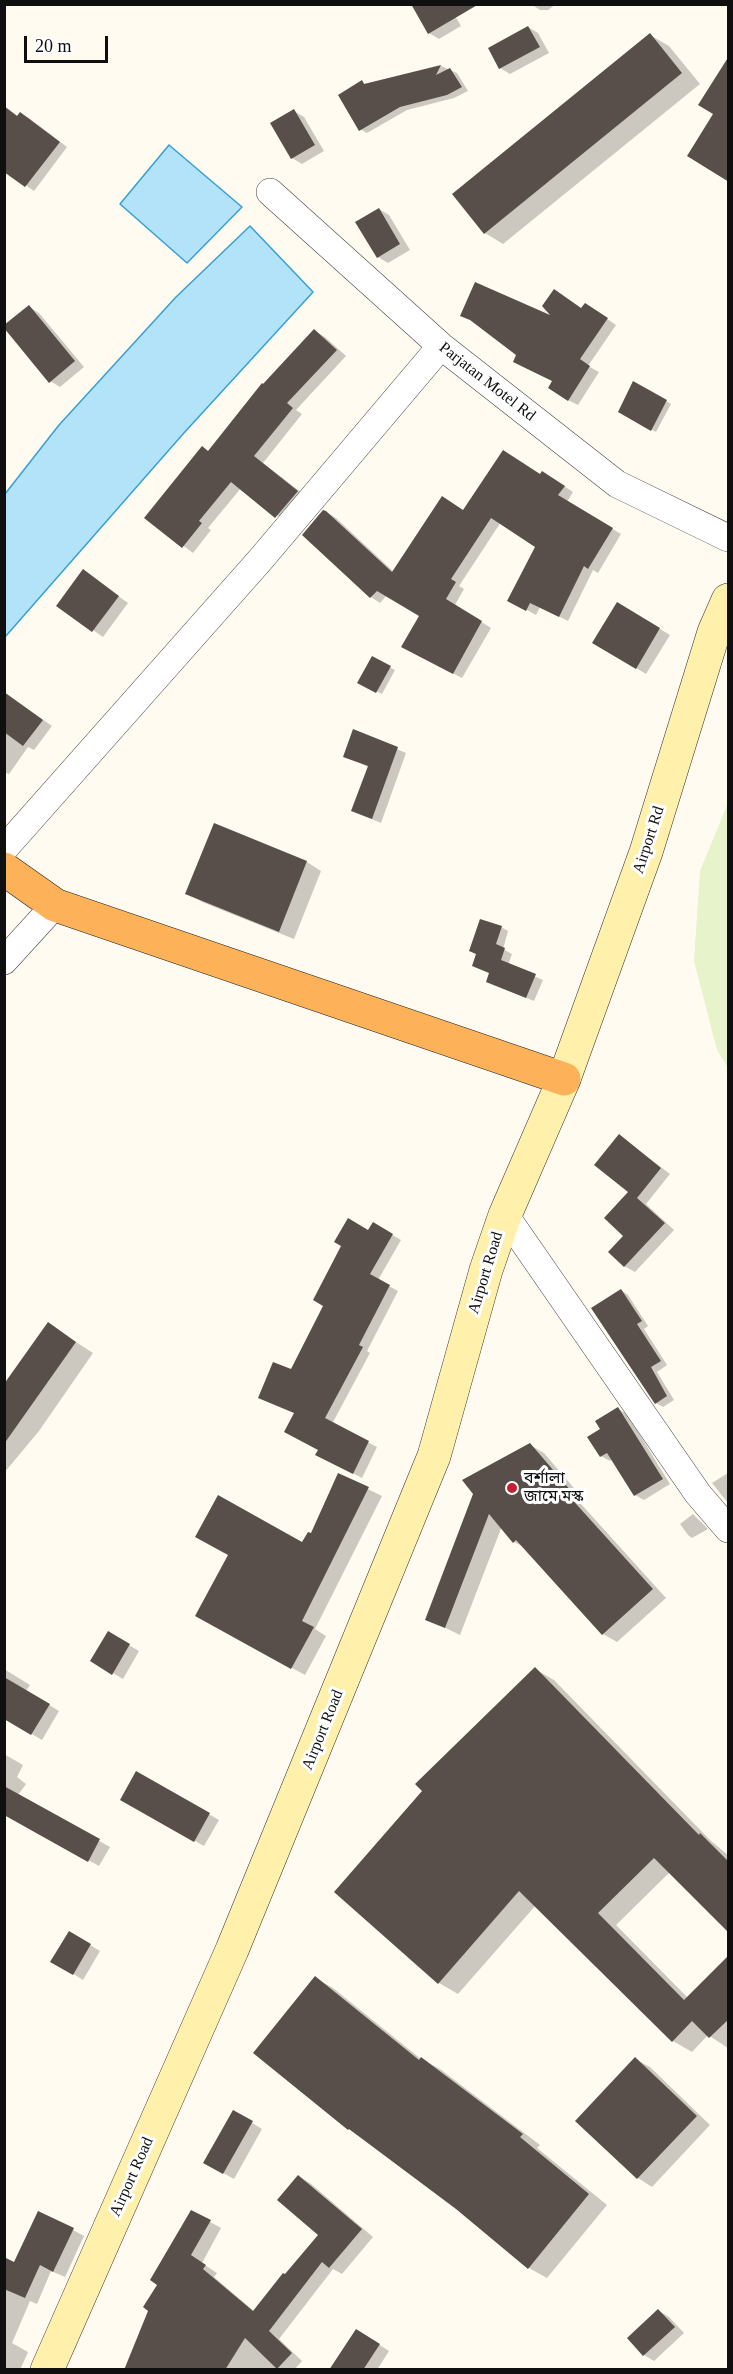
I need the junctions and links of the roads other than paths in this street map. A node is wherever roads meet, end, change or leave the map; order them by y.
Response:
1 (270, 192) dead end
2 (441, 346) junction
3 (729, 538) edge
4 (729, 600) edge
5 (4, 849) edge
6 (4, 869) edge
7 (55, 905) junction
8 (4, 961) edge
9 (564, 1079) junction
10 (505, 1215) junction
11 (729, 1529) edge
12 (47, 2370) edge

1 - 2 street, Parjatan Motel Rd
2 - 3 street, Parjatan Motel Rd
2 - 5 street
4 - 9 main road, Airport Rd
6 - 7 highway
7 - 8 street
7 - 9 highway
9 - 10 main road, Airport Road
10 - 11 street
10 - 12 main road, Airport Road

